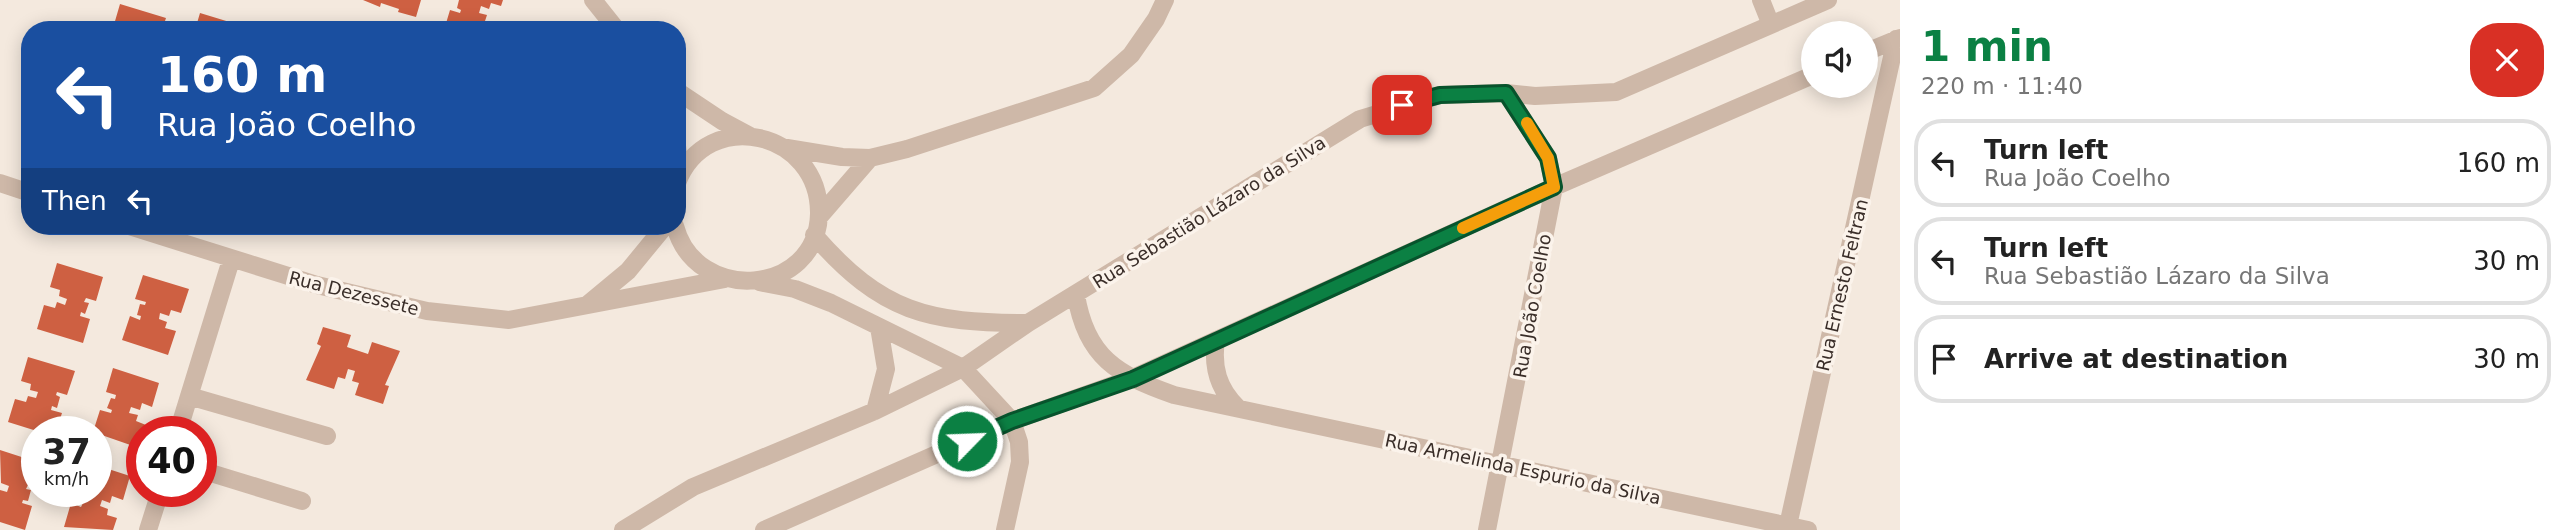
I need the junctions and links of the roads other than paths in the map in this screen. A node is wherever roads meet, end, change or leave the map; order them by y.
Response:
1 (593, 0) edge
2 (1165, 0) edge
3 (1760, 0) edge
4 (1828, 0) edge
5 (610, 21) edge
6 (1771, 25) junction
7 (1898, 38) edge
8 (1878, 47) edge
9 (1801, 80) edge
10 (1506, 93) junction
11 (686, 97) edge
12 (750, 136) junction
13 (787, 148) junction
14 (870, 158) junction
15 (686, 168) edge
16 (0, 183) edge
17 (1554, 187) junction
18 (21, 190) edge
19 (819, 217) junction
20 (156, 235) edge
21 (658, 235) edge
22 (679, 235) edge
23 (814, 236) junction
24 (231, 260) junction
25 (724, 279) junction
26 (756, 281) junction
27 (1076, 295) junction
28 (585, 307) junction
29 (1028, 323) junction
30 (879, 327) junction
31 (1216, 340) junction
32 (963, 368) junction
33 (1133, 379) junction
34 (189, 396) junction
35 (1238, 408) junction
36 (875, 411) junction
37 (183, 416) edge
38 (1012, 421) junction
39 (327, 436) dead end
40 (1503, 465) junction
41 (217, 475) edge
42 (302, 501) dead end
43 (155, 507) edge
44 (1788, 528) edge
45 (148, 530) edge
46 (623, 530) edge
47 (764, 530) edge
48 (1005, 530) edge
49 (1488, 530) edge
50 (1808, 530) edge

1 - 5 street
2 - 14 street
3 - 6 street
4 - 6 street, Rua Sebastião Lázaro da Silva
6 - 10 street, Rua Sebastião Lázaro da Silva
7 - 8 street
7 - 44 street, Rua Ernesto Feltran
9 - 17 street
10 - 17 street, Rua João Coelho
10 - 27 street, Rua Sebastião Lázaro da Silva
11 - 12 street
12 - 13 street
12 - 15 street
13 - 14 street
13 - 19 street
14 - 19 street
16 - 18 street
17 - 31 street
17 - 40 street, Rua João Coelho
19 - 23 street
20 - 24 street, Rua Dezessete
21 - 28 street
22 - 25 street
23 - 26 street
23 - 29 street
24 - 28 street, Rua Dezessete
24 - 34 street
25 - 26 street
25 - 28 street, Rua Dezessete
26 - 30 street
27 - 29 street, Rua Sebastião Lázaro da Silva
27 - 33 street, Rua Armelinda Espurio da Silva
29 - 32 street, Rua Sebastião Lázaro da Silva
30 - 32 street
30 - 36 street
31 - 33 street
31 - 35 street
32 - 36 street, Rua Sebastião Lázaro da Silva
32 - 38 street
33 - 35 street, Rua Armelinda Espurio da Silva
33 - 38 street
34 - 37 street
34 - 39 street
35 - 40 street, Rua Armelinda Espurio da Silva
36 - 46 street, Rua Sebastião Lázaro da Silva
38 - 47 street
38 - 48 street
40 - 44 street, Rua Armelinda Espurio da Silva
40 - 49 street, Rua João Coelho
41 - 42 street
43 - 45 street
44 - 50 street, Rua Armelinda Espurio da Silva

